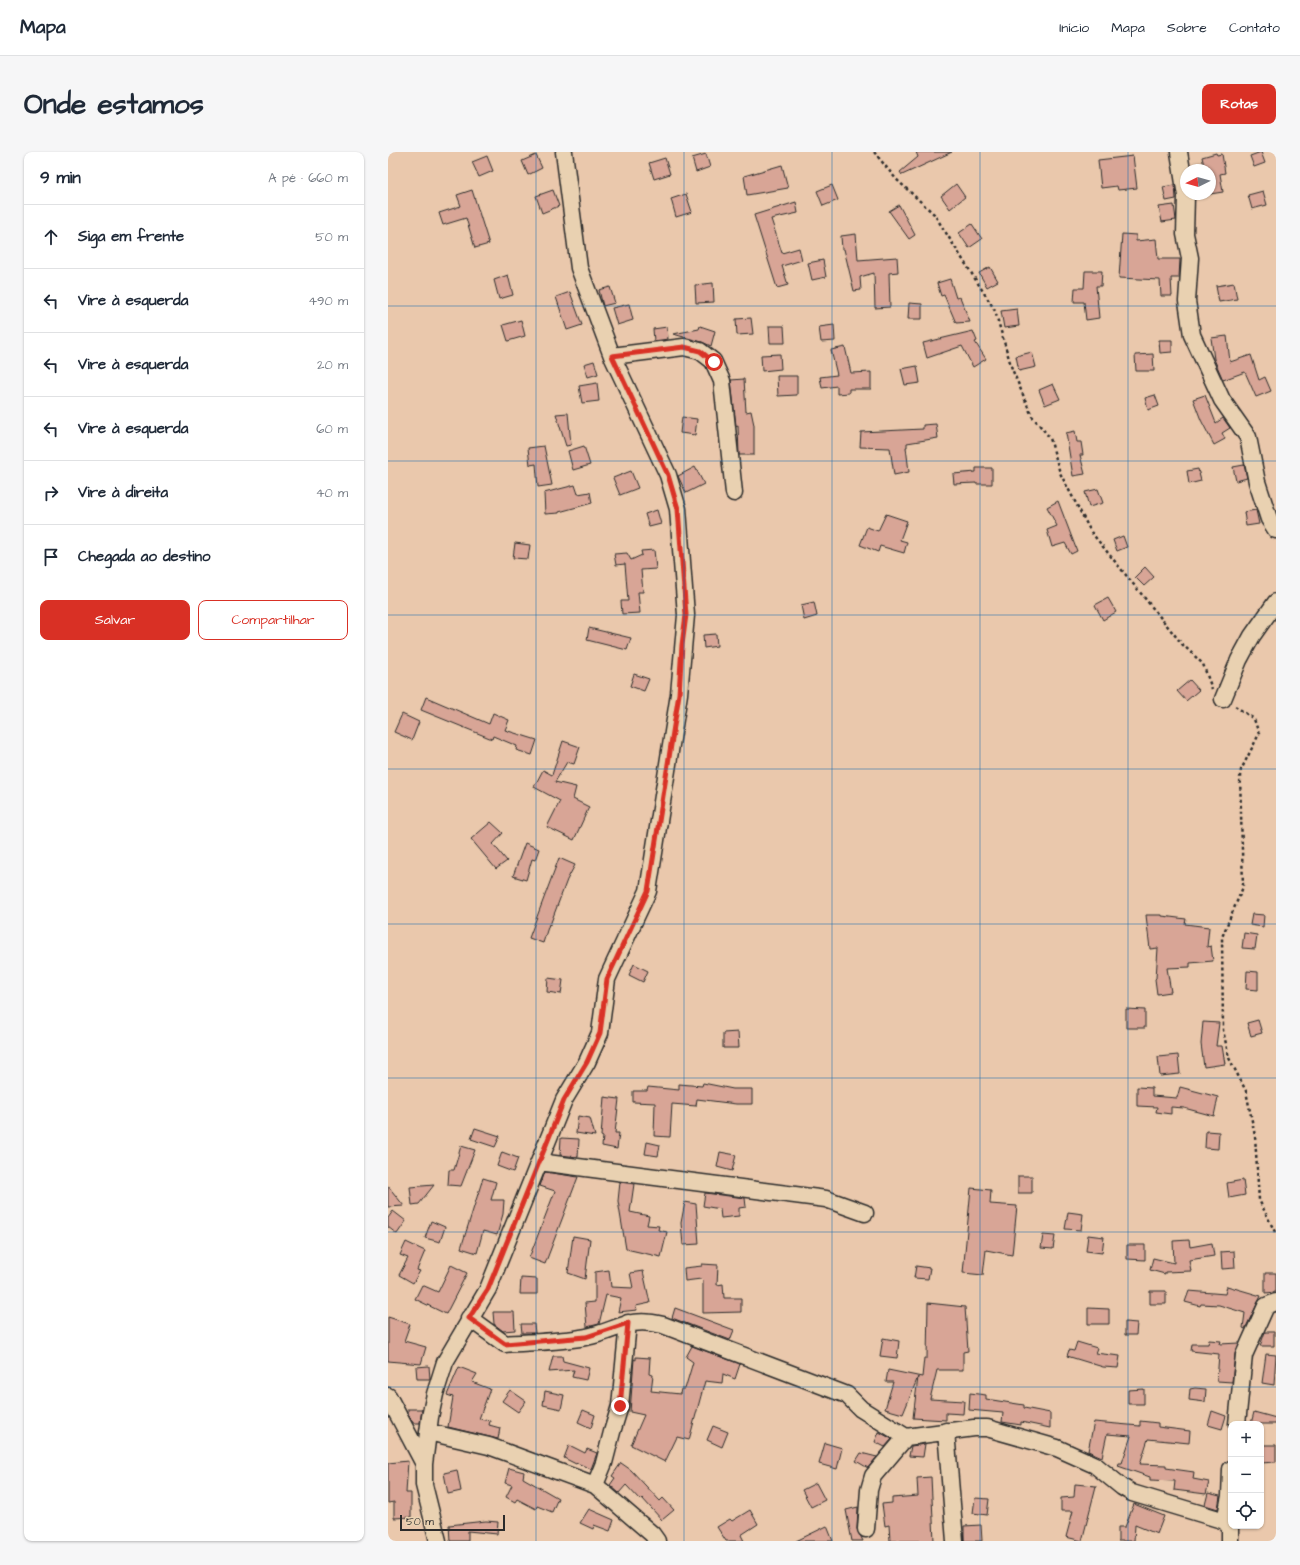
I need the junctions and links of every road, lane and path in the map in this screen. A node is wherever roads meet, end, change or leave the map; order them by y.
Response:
1 (564, 152) edge
2 (874, 152) edge
3 (1179, 152) edge
4 (612, 356) junction
5 (734, 493) dead end
6 (1276, 530) edge
7 (1276, 602) edge
8 (1223, 698) junction
9 (539, 1162) junction
10 (865, 1213) dead end
11 (1276, 1234) edge
12 (1276, 1302) edge
13 (469, 1318) junction
14 (628, 1323) junction
15 (388, 1396) edge
16 (1237, 1421) edge
17 (946, 1431) junction
18 (428, 1432) junction
19 (906, 1437) junction
20 (424, 1464) junction
21 (595, 1485) junction
22 (1230, 1493) edge
23 (1225, 1521) junction
24 (866, 1529) dead end
25 (438, 1541) edge
26 (657, 1541) edge
27 (955, 1541) edge
28 (1230, 1541) edge

1 - 4 street
2 - 8 path
3 - 6 street
4 - 5 street
4 - 9 street
7 - 8 street
8 - 11 path
9 - 10 street
9 - 13 street
12 - 16 street
13 - 14 street
13 - 18 street
14 - 19 street
14 - 21 street
15 - 20 street
17 - 19 street
17 - 23 street
17 - 27 street
18 - 20 street
18 - 21 street
19 - 24 street
20 - 25 street
21 - 26 street
22 - 23 street
23 - 28 street

